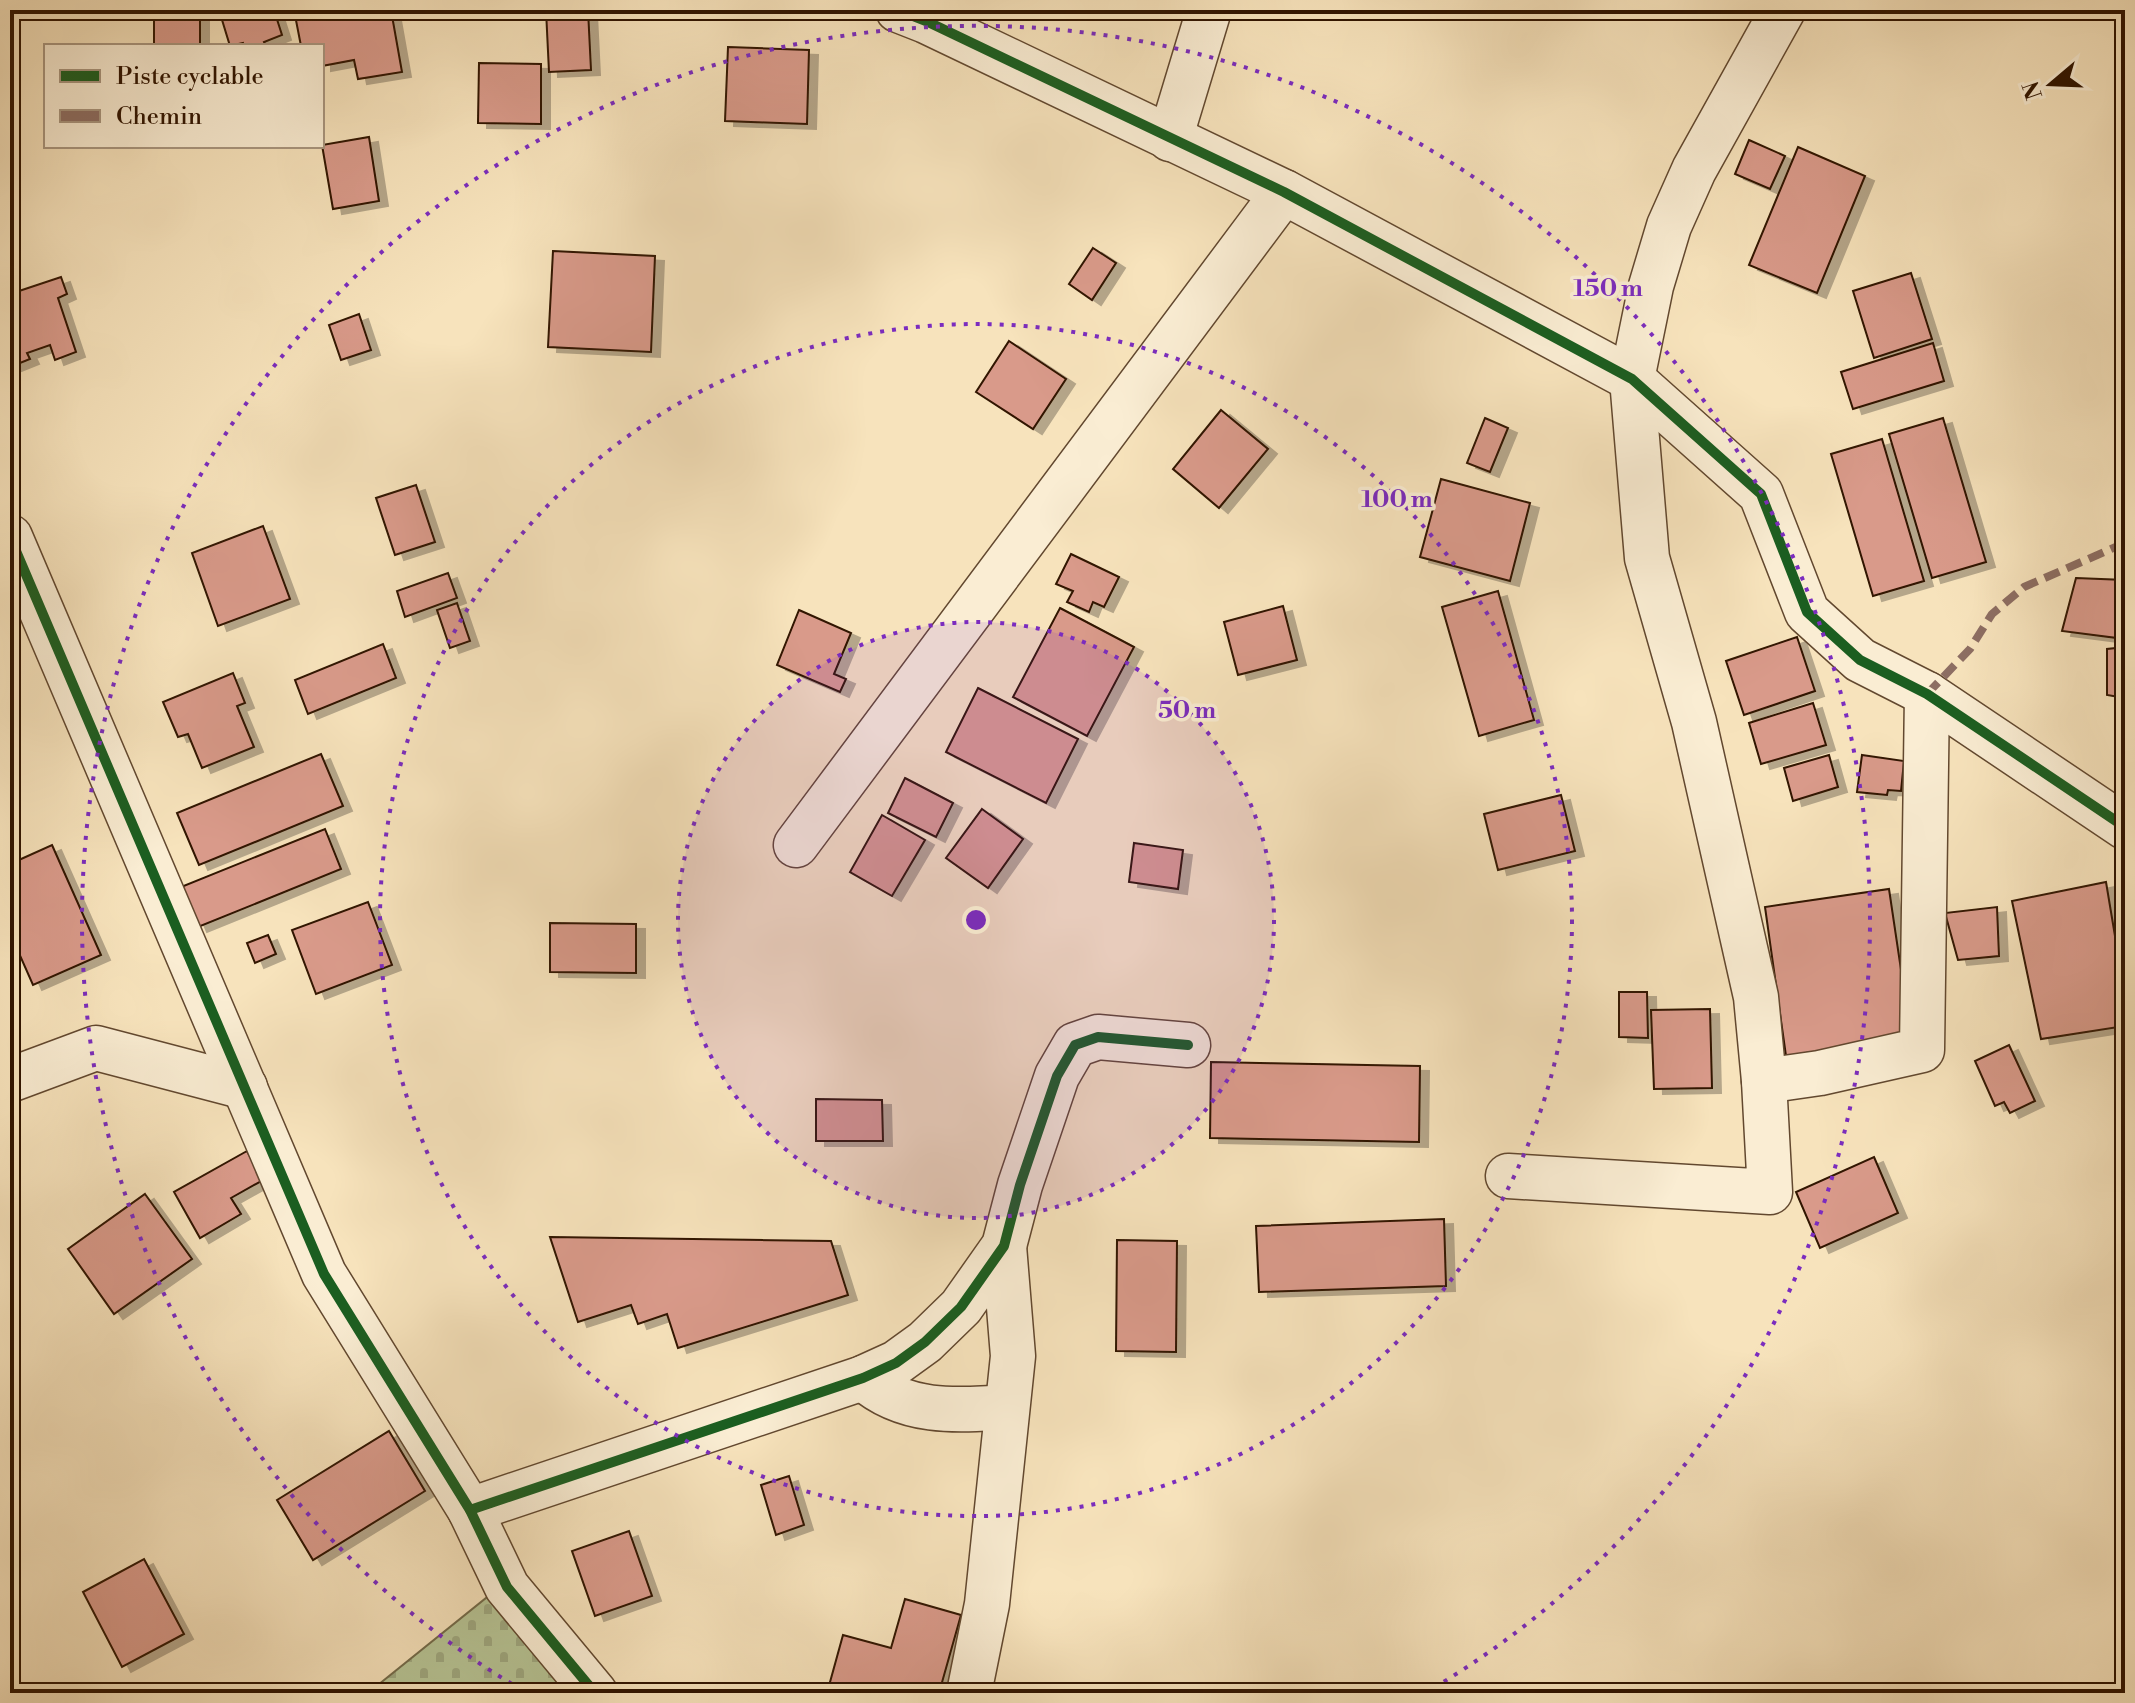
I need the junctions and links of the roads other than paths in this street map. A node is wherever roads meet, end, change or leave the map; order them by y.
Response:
1 (1209, 10) edge
2 (1783, 10) edge
3 (918, 14) edge
4 (1170, 139) junction
5 (1284, 192) junction
6 (1632, 379) junction
7 (10, 537) edge
8 (1927, 694) junction
9 (2125, 827) edge
10 (796, 845) dead end
11 (1188, 1045) dead end
12 (10, 1080) edge
13 (1764, 1081) junction
14 (245, 1087) junction
15 (1508, 1176) dead end
16 (1004, 1246) junction
17 (863, 1378) junction
18 (1007, 1407) junction
19 (470, 1510) junction
20 (595, 1693) edge
21 (969, 1693) edge

1 - 4 street
2 - 6 street
3 - 4 street
4 - 5 street
5 - 6 street
5 - 10 street
6 - 8 street
6 - 13 street
7 - 14 street
8 - 9 street
8 - 13 street
11 - 16 street
12 - 14 street
13 - 15 street
14 - 19 street
16 - 17 street
16 - 18 street
17 - 18 street
17 - 19 street
18 - 21 street
19 - 20 street

